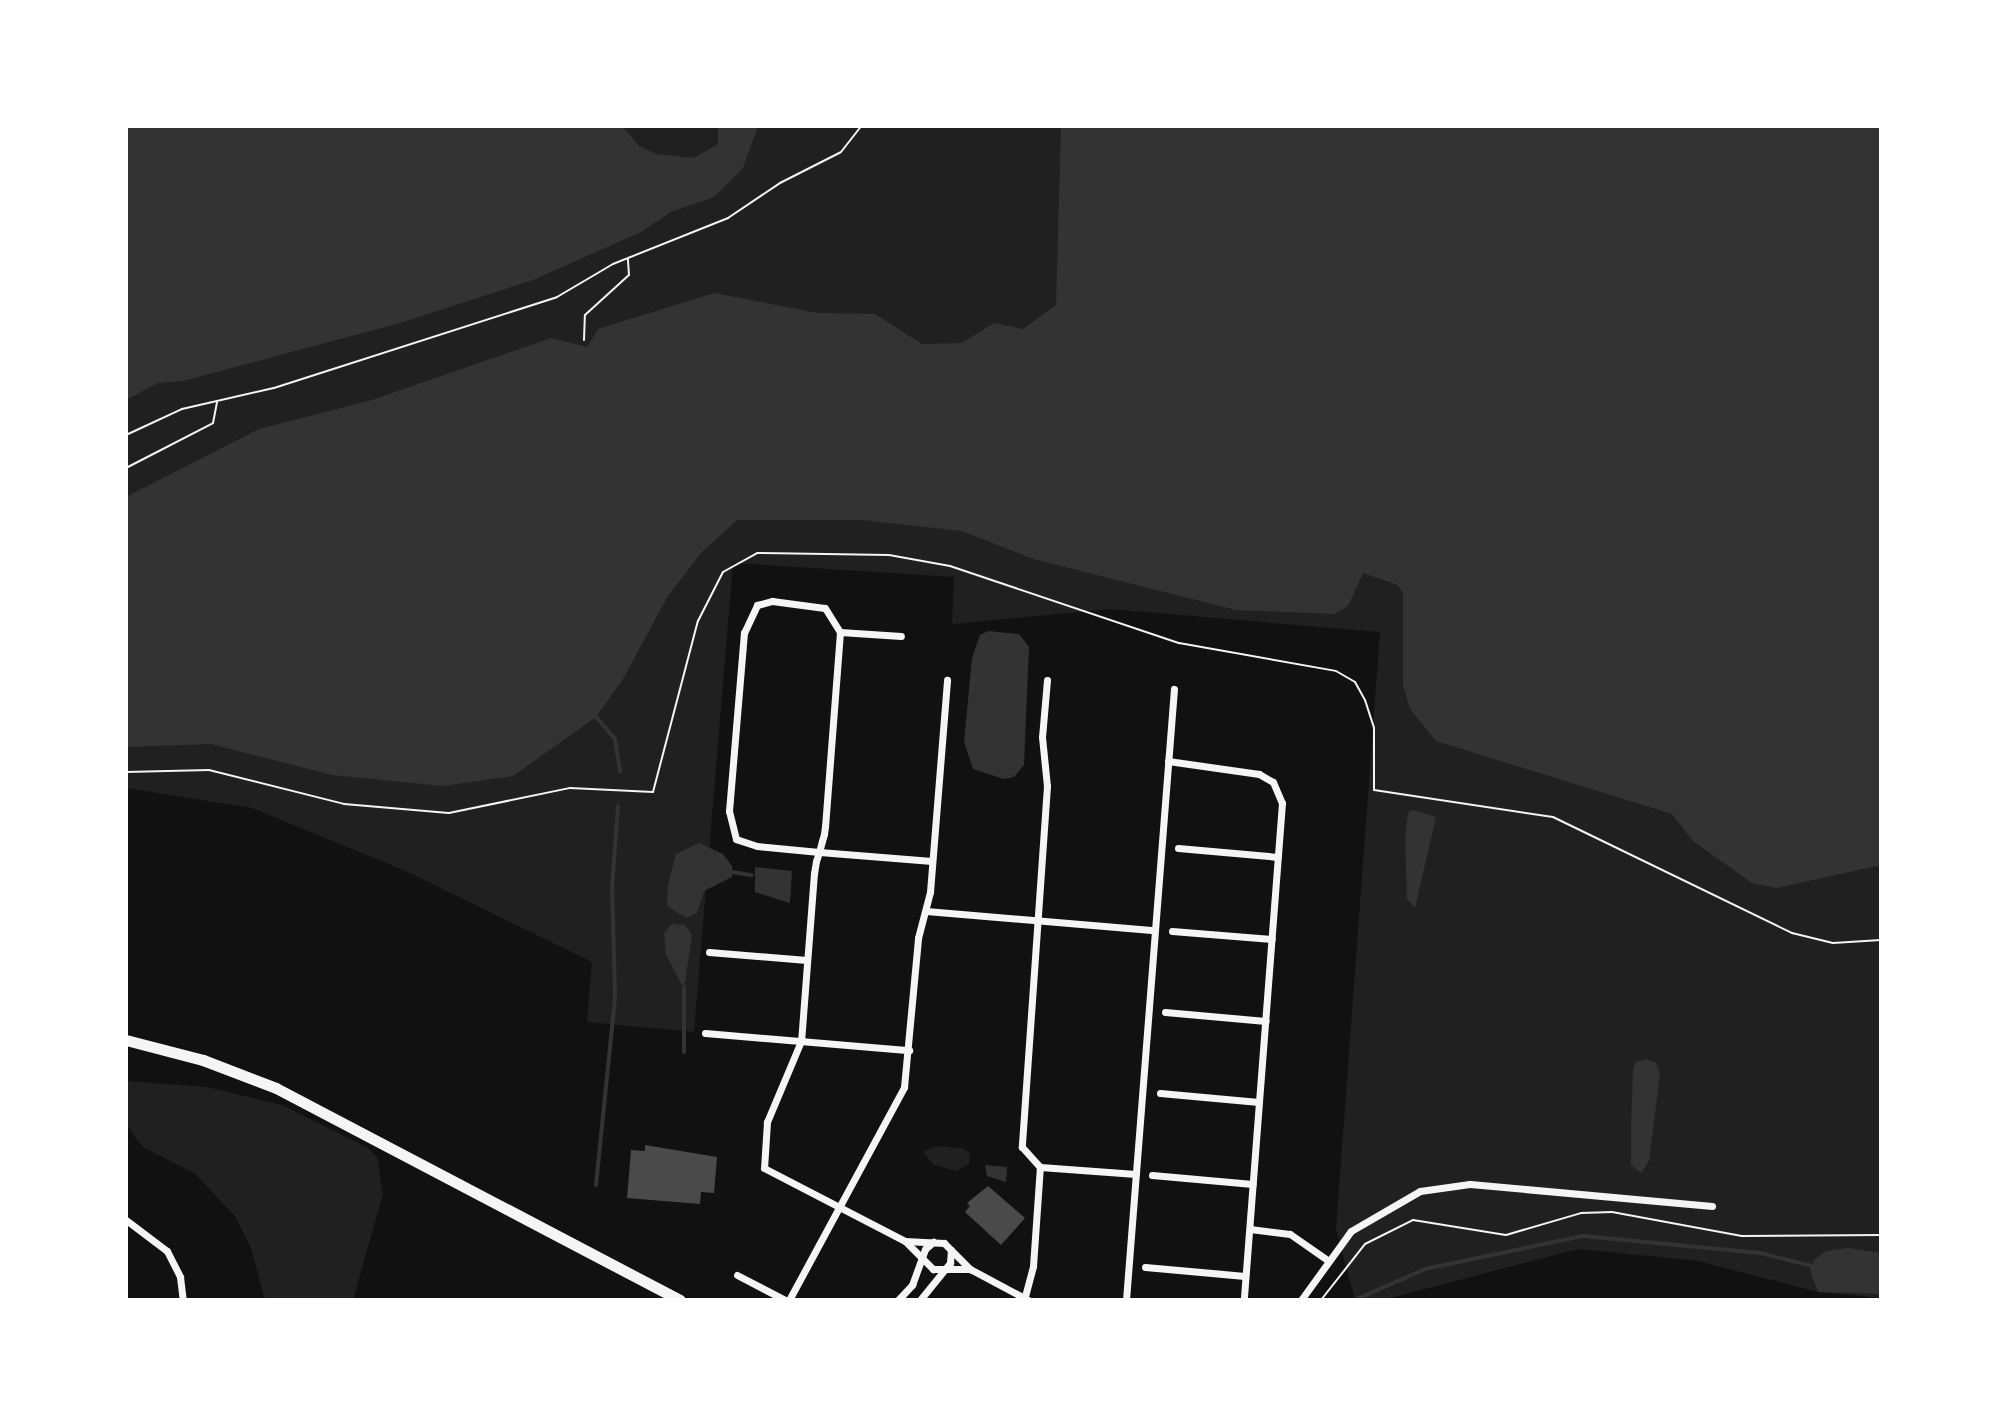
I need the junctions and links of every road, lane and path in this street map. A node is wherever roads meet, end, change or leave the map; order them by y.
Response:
1 (861, 126) edge
2 (628, 258) junction
3 (584, 340) dead end
4 (217, 401) junction
5 (126, 435) edge
6 (126, 468) edge
7 (840, 632) junction
8 (901, 636) dead end
9 (947, 680) dead end
10 (1047, 680) dead end
11 (1174, 689) dead end
12 (1168, 761) junction
13 (126, 772) edge
14 (1178, 848) dead end
15 (819, 852) junction
16 (1278, 857) junction
17 (932, 861) junction
18 (926, 911) junction
19 (1037, 920) junction
20 (1154, 930) junction
21 (1172, 931) dead end
22 (1272, 939) junction
23 (1881, 940) edge
24 (709, 952) dead end
25 (807, 960) junction
26 (1165, 1012) dead end
27 (1266, 1021) junction
28 (705, 1033) dead end
29 (126, 1040) edge
30 (801, 1041) junction
31 (909, 1050) junction
32 (1160, 1093) dead end
33 (1259, 1102) junction
34 (1040, 1167) junction
35 (1136, 1174) junction
36 (1152, 1175) dead end
37 (1253, 1184) junction
38 (841, 1206) junction
39 (1712, 1206) dead end
40 (126, 1220) edge
41 (1250, 1229) junction
42 (1881, 1235) edge
43 (905, 1241) junction
44 (934, 1241) junction
45 (950, 1248) junction
46 (923, 1257) junction
47 (1326, 1259) junction
48 (1145, 1267) dead end
49 (945, 1268) junction
50 (970, 1269) junction
51 (737, 1275) dead end
52 (1245, 1276) junction
53 (1026, 1299) edge
54 (183, 1300) edge
55 (680, 1300) edge
56 (787, 1300) edge
57 (898, 1300) edge
58 (920, 1300) edge
59 (1126, 1300) edge
60 (1244, 1300) edge
61 (1301, 1300) edge
62 (1321, 1300) edge

1 - 2 path
2 - 3 path
2 - 4 path
4 - 5 path
4 - 6 path
7 - 8 street
7 - 15 street
7 - 15 street
9 - 17 street
10 - 19 street
11 - 12 street
12 - 16 street
12 - 20 street
13 - 23 path
14 - 16 street
15 - 17 street
15 - 25 street
16 - 22 street
17 - 18 street
18 - 19 street
18 - 31 street
19 - 20 street
19 - 34 street
20 - 35 street
21 - 22 street
22 - 27 street
24 - 25 street
25 - 30 street
26 - 27 street
27 - 33 street
28 - 30 street
29 - 55 main road
30 - 31 street
30 - 38 street
31 - 38 street
32 - 33 street
33 - 37 street
34 - 35 street
34 - 53 street
35 - 59 street
36 - 37 street
37 - 41 street
38 - 43 street
38 - 56 street
39 - 47 street
40 - 54 street
41 - 47 street
41 - 52 street
42 - 62 path
43 - 44 street
43 - 46 street
44 - 45 street
44 - 46 street
45 - 49 street
45 - 50 street
46 - 49 street
46 - 57 street
47 - 61 street
48 - 52 street
49 - 50 street
49 - 58 street
50 - 53 street
51 - 56 street
52 - 60 street

